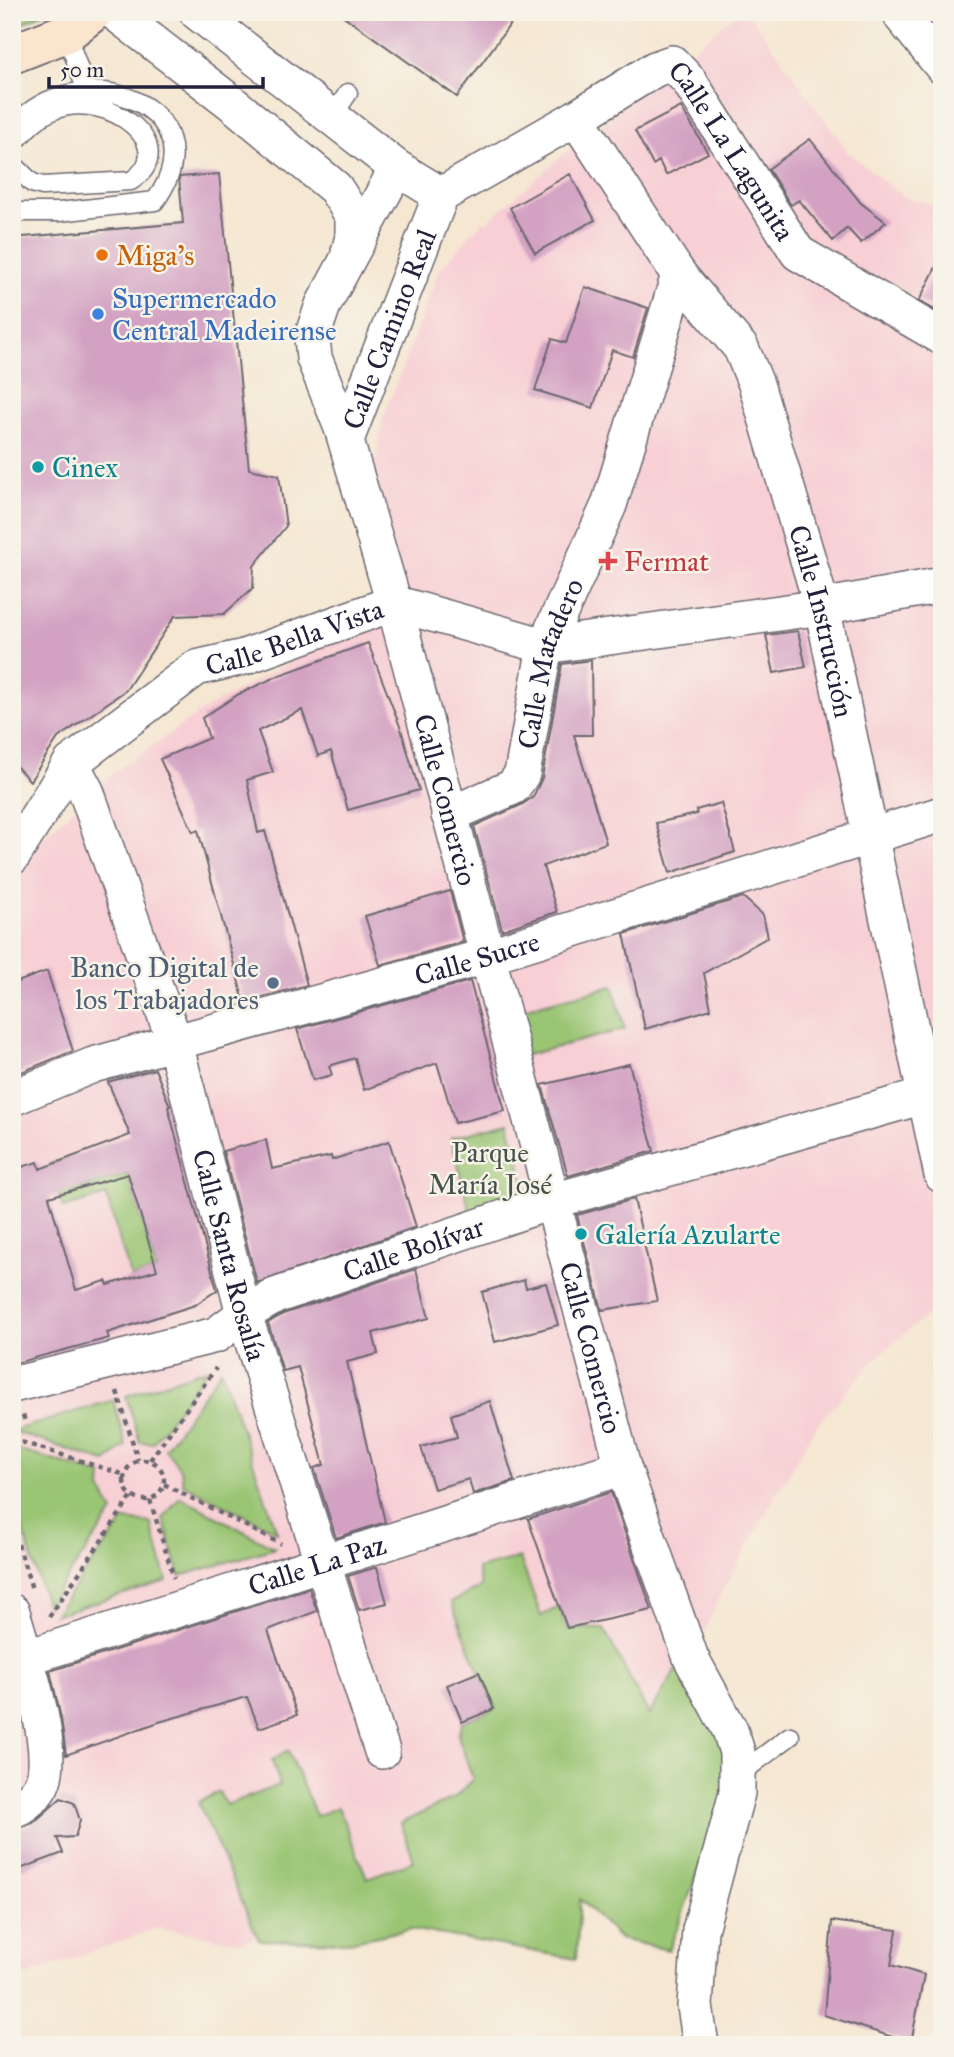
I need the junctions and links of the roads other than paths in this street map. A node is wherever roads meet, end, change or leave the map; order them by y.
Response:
1 (114, 12) edge
2 (197, 12) edge
3 (902, 12) edge
4 (80, 23) edge
5 (12, 54) edge
6 (942, 66) edge
7 (87, 92) junction
8 (576, 118) junction
9 (12, 128) edge
10 (12, 145) edge
11 (15, 166) dead end
12 (397, 168) junction
13 (43, 186) junction
14 (441, 195) junction
15 (20, 212) edge
16 (349, 252) junction
17 (679, 275) junction
18 (942, 337) edge
19 (346, 440) junction
20 (942, 584) edge
21 (394, 603) junction
22 (822, 607) junction
23 (545, 646) junction
24 (71, 763) junction
25 (942, 814) edge
26 (449, 815) junction
27 (870, 835) junction
28 (14, 844) edge
29 (487, 956) junction
30 (175, 1042) junction
31 (934, 1093) edge
32 (12, 1098) edge
33 (942, 1175) edge
34 (553, 1201) junction
35 (244, 1314) junction
36 (12, 1385) edge
37 (623, 1467) junction
38 (323, 1562) junction
39 (24, 1606) edge
40 (18, 1659) edge
41 (790, 1736) dead end
42 (382, 1751) dead end
43 (736, 1776) junction
44 (12, 1810) edge
45 (701, 2045) edge

1 - 16 street, Calle Camino Real
2 - 12 street, Calle Camino Real
3 - 6 street
4 - 5 street
4 - 7 lane
7 - 9 lane
7 - 15 lane
8 - 14 street, Calle La Lagunita
8 - 17 street, Calle Instrucción
8 - 18 street, Calle La Lagunita
10 - 13 lane
11 - 13 lane
12 - 14 street, Calle Camino Real
12 - 16 street, Calle Camino Real
13 - 15 lane
14 - 19 street, Calle Camino Real
16 - 19 street, Calle Camino Real
17 - 22 street, Calle Instrucción
17 - 23 street, Calle Matadero
19 - 21 street, Calle Comercio
20 - 22 street, Calle Bella Vista
21 - 23 street, Calle Bella Vista
21 - 24 street, Calle Bella Vista
21 - 26 street, Calle Comercio
22 - 23 street, Calle Bella Vista
22 - 27 street, Calle Instrucción
23 - 26 street, Calle Matadero
24 - 28 street, Calle Bella Vista
24 - 30 street, Calle Santa Rosalía
25 - 27 street, Calle Sucre
26 - 29 street, Calle Comercio
27 - 29 street, Calle Sucre
27 - 31 street, Calle Instrucción
29 - 30 street, Calle Sucre
29 - 34 street, Calle Comercio
30 - 32 street, Calle Sucre
30 - 35 street, Calle Santa Rosalía
31 - 33 street, Calle Instrucción
31 - 34 street, Calle Bolívar
34 - 35 street, Calle Bolívar
34 - 37 street, Calle Comercio
35 - 36 street, Calle Bolívar
35 - 38 street, Calle Santa Rosalía
37 - 38 street, Calle La Paz
37 - 43 street, Calle Comercio
38 - 40 street, Calle La Paz
38 - 42 street, Calle Santa Rosalía
39 - 40 street
40 - 44 street
41 - 43 lane
43 - 45 street, Calle Comercio

